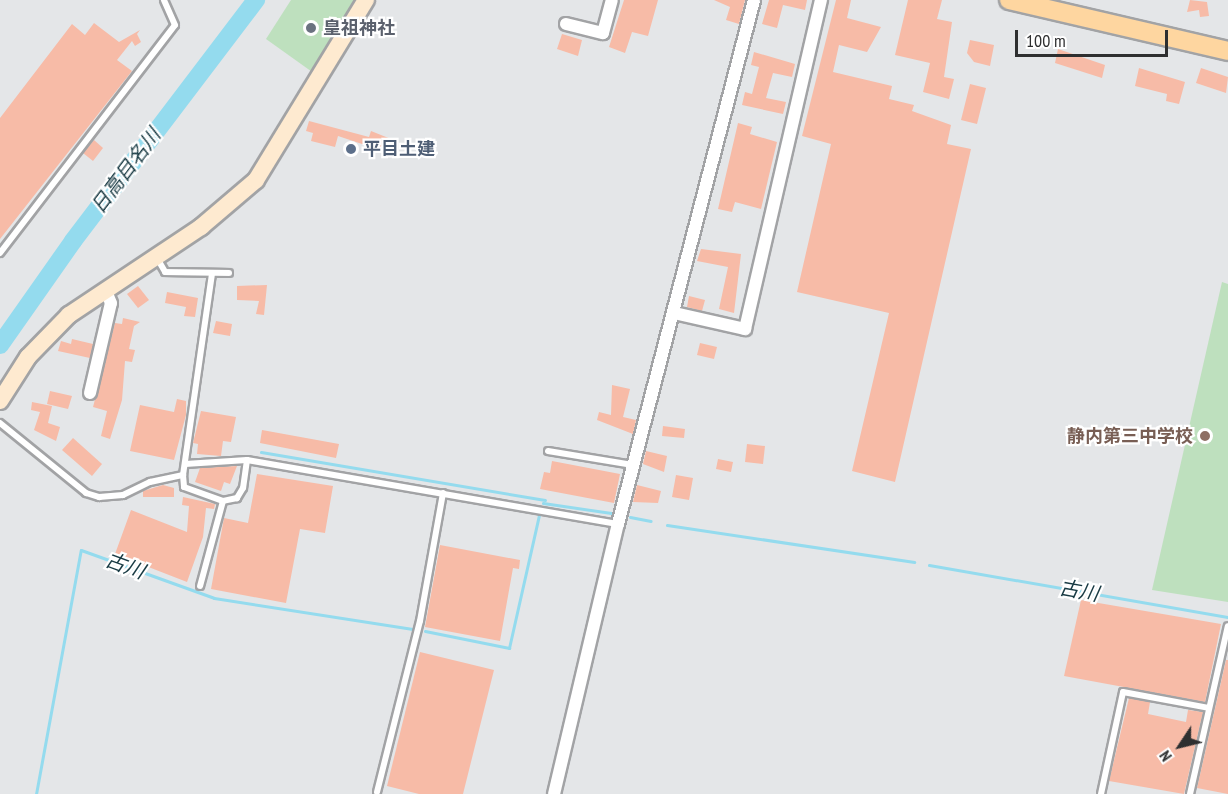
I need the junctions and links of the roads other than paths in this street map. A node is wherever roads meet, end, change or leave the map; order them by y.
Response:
1 (164, 0) edge
2 (366, 0) edge
3 (612, 0) edge
4 (754, 0) edge
5 (821, 0) edge
6 (1009, 0) edge
7 (566, 24) dead end
8 (1228, 51) edge
9 (0, 253) edge
10 (156, 257) junction
11 (229, 273) dead end
12 (212, 274) junction
13 (106, 291) junction
14 (674, 313) junction
15 (90, 393) dead end
16 (0, 401) edge
17 (0, 423) edge
18 (548, 451) dead end
19 (248, 460) junction
20 (185, 464) junction
21 (633, 465) junction
22 (183, 475) junction
23 (443, 493) junction
24 (223, 501) junction
25 (618, 524) junction
26 (200, 586) dead end
27 (1228, 626) edge
28 (1209, 708) junction
29 (377, 792) dead end
30 (554, 794) edge
31 (1101, 794) edge
32 (1190, 794) edge

1 - 9 lane
2 - 10 street
3 - 7 street
4 - 14 street
5 - 14 street
6 - 8 main road
10 - 12 lane
10 - 13 street
11 - 12 lane
12 - 20 lane
13 - 15 street
13 - 16 street
14 - 21 street
17 - 22 lane
18 - 21 lane
19 - 20 lane
19 - 23 lane
19 - 24 lane
20 - 22 lane
21 - 25 street
22 - 24 lane
23 - 25 lane
23 - 29 lane
24 - 26 lane
25 - 30 street
27 - 28 lane
28 - 31 lane
28 - 32 lane

